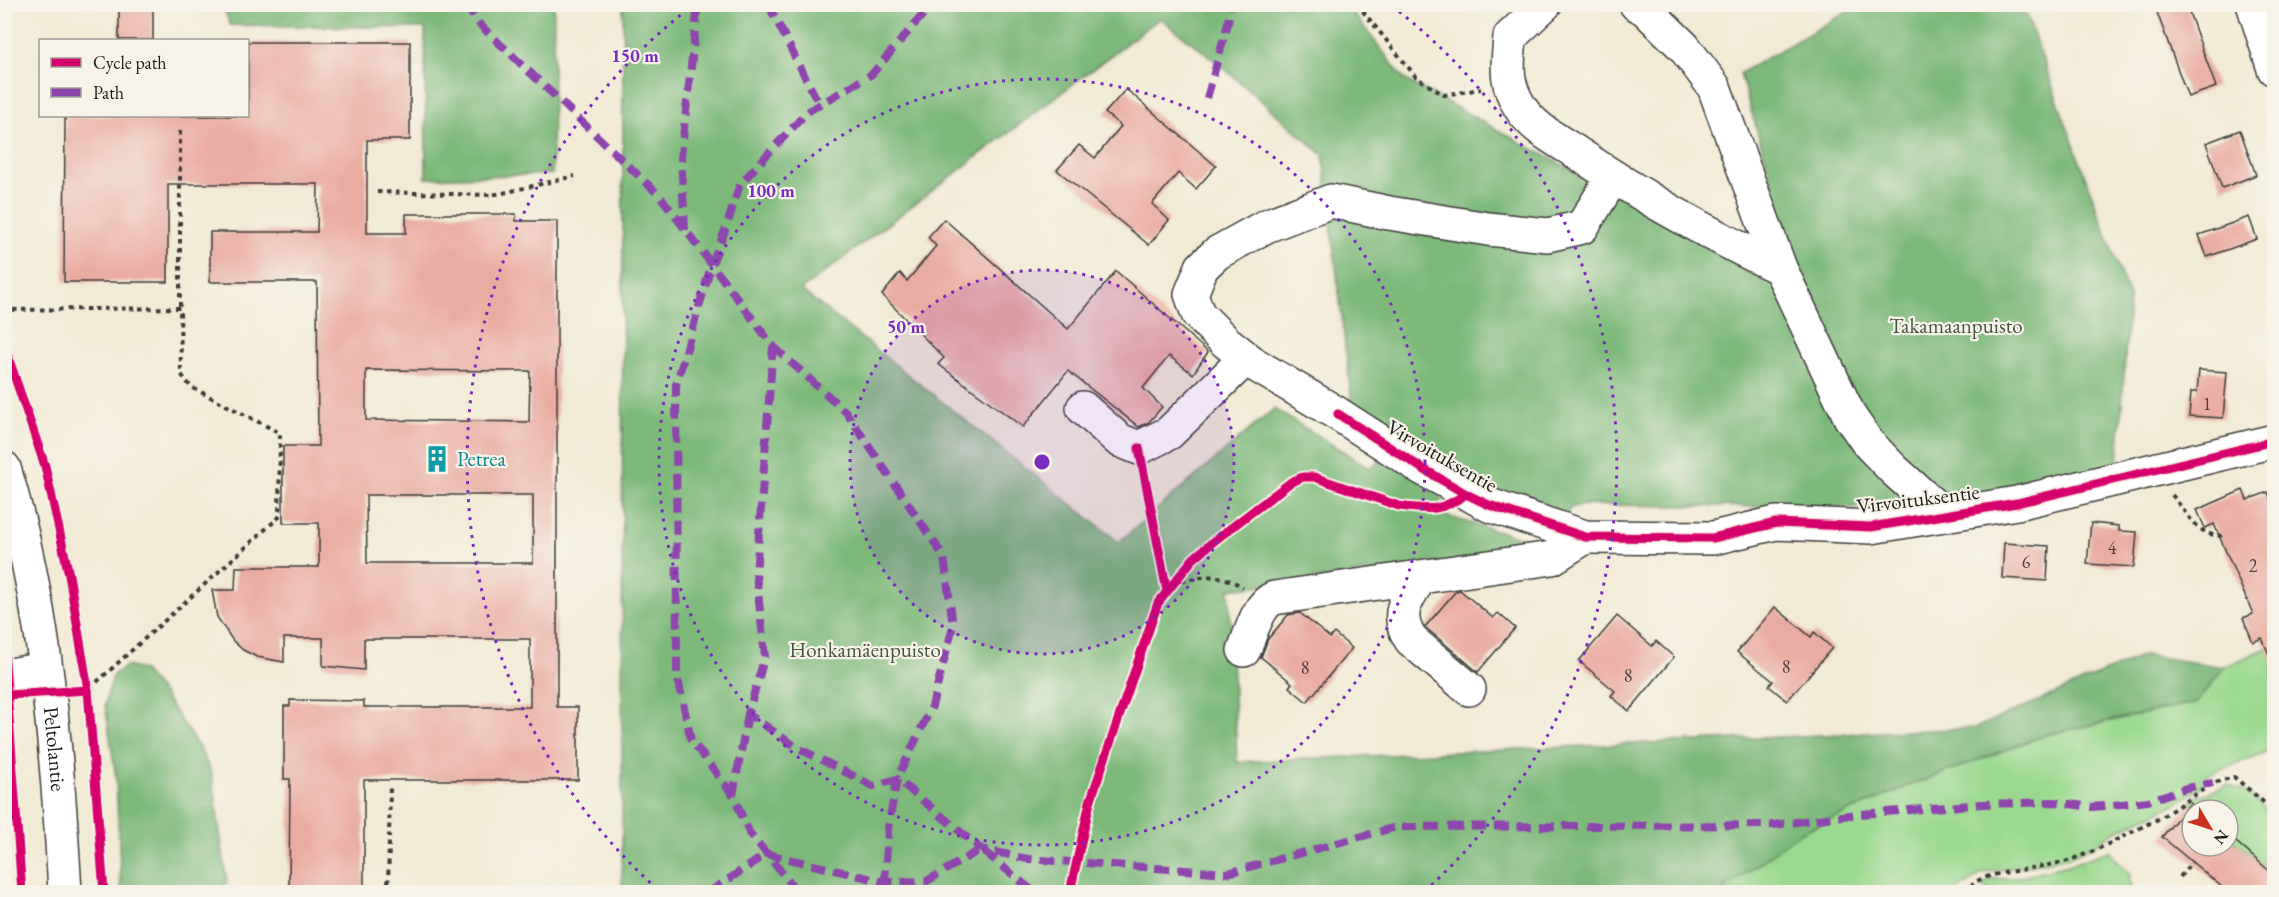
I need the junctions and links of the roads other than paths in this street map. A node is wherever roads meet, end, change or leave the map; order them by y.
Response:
1 (1545, 4) edge
2 (1636, 4) edge
3 (2253, 4) edge
4 (2274, 69) edge
5 (1613, 177) junction
6 (1780, 268) junction
7 (1246, 358) junction
8 (1083, 408) dead end
9 (2274, 441) edge
10 (4, 468) edge
11 (1944, 515) junction
12 (1585, 537) junction
13 (1422, 577) junction
14 (1244, 650) dead end
15 (4, 676) edge
16 (47, 682) junction
17 (1469, 689) dead end
18 (65, 892) edge

1 - 5 street
2 - 6 street
3 - 4 street
5 - 6 street
5 - 7 street, Virvoituksentie
6 - 11 street
7 - 8 street
7 - 12 street, Virvoituksentie
9 - 11 street, Virvoituksentie
10 - 16 street, Peltolantie
11 - 12 street, Virvoituksentie
12 - 13 street
13 - 14 street
13 - 17 street
15 - 16 street
16 - 18 street, Peltolantie

